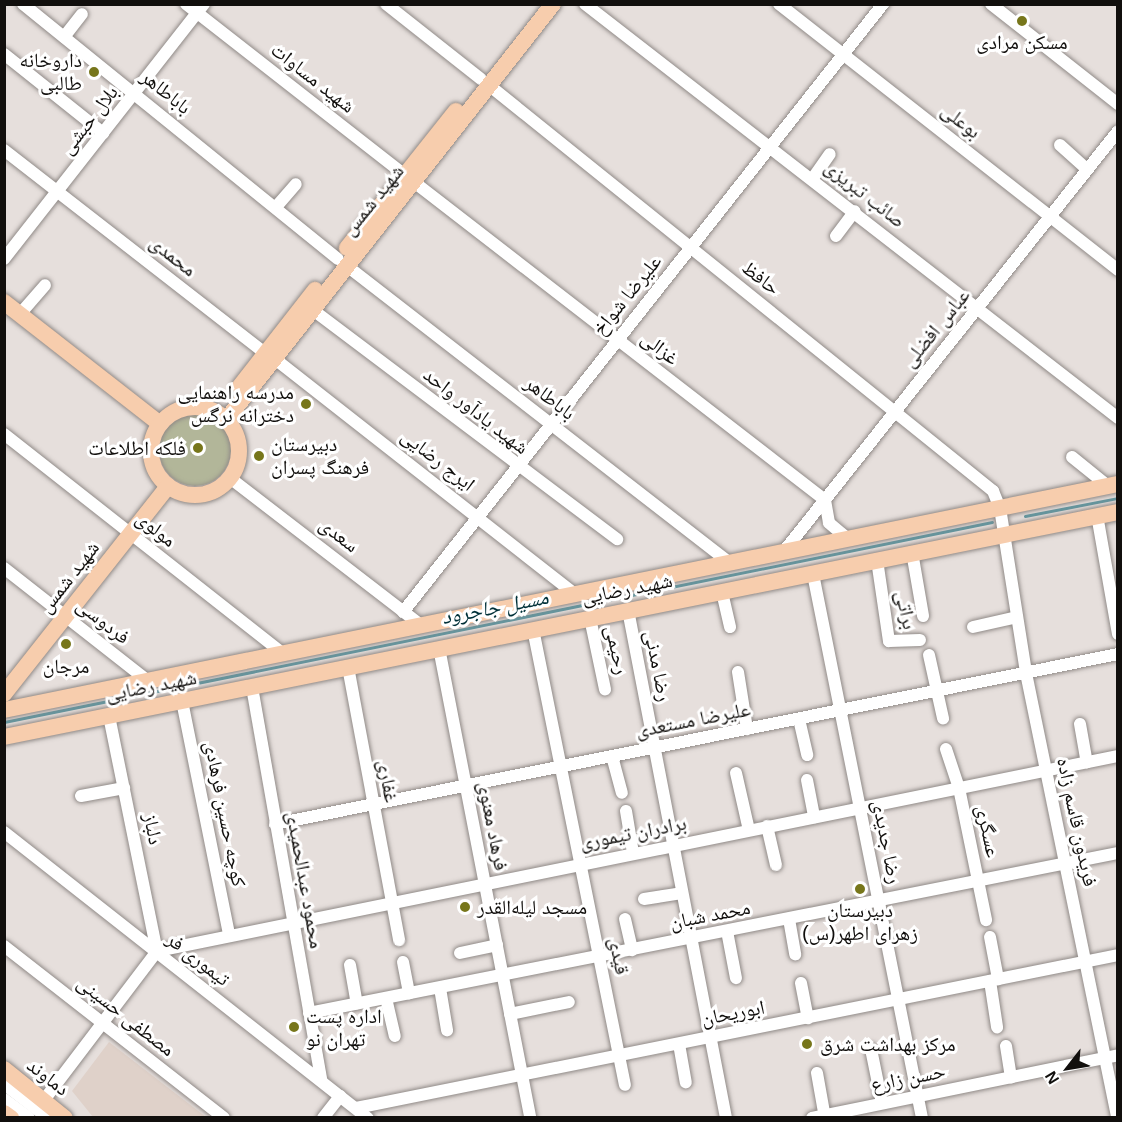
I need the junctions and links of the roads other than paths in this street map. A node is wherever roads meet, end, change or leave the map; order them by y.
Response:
1 (22, 4) edge
2 (186, 4) edge
3 (386, 4) edge
4 (540, 4) edge
5 (553, 4) edge
6 (585, 4) edge
7 (779, 4) edge
8 (883, 4) edge
9 (991, 4) edge
10 (201, 9) edge
11 (82, 14) dead end
12 (64, 37) junction
13 (4, 54) edge
14 (844, 54) junction
15 (485, 83) junction
16 (135, 92) junction
17 (1118, 104) edge
18 (1118, 131) edge
19 (104, 133) junction
20 (1060, 145) dead end
21 (772, 146) junction
22 (4, 150) edge
23 (830, 154) dead end
24 (1087, 169) junction
25 (410, 178) junction
26 (813, 178) junction
27 (296, 184) dead end
28 (57, 191) junction
29 (276, 207) junction
30 (855, 211) junction
31 (1050, 216) junction
32 (836, 236) dead end
33 (691, 248) junction
34 (4, 259) edge
35 (343, 263) junction
36 (1118, 270) edge
37 (45, 285) dead end
38 (4, 302) edge
39 (978, 308) junction
40 (313, 310) junction
41 (20, 314) junction
42 (617, 339) junction
43 (270, 356) junction
44 (895, 410) junction
45 (222, 417) junction
46 (1118, 418) edge
47 (552, 423) junction
48 (160, 424) junction
49 (4, 434) edge
50 (1072, 457) dead end
51 (516, 467) junction
52 (230, 478) junction
53 (1113, 485) edge
54 (168, 486) junction
55 (825, 500) junction
56 (1000, 508) junction
57 (1118, 512) edge
58 (1097, 515) junction
59 (479, 516) junction
60 (130, 533) junction
61 (1003, 533) junction
62 (847, 538) junction
63 (617, 539) dead end
64 (785, 550) junction
65 (912, 552) junction
66 (877, 560) junction
67 (729, 562) junction
68 (4, 568) edge
69 (813, 574) junction
70 (722, 592) junction
71 (575, 594) junction
72 (628, 610) junction
73 (403, 612) junction
74 (65, 616) junction
75 (923, 616) dead end
76 (1017, 616) junction
77 (590, 618) junction
78 (422, 626) junction
79 (730, 627) dead end
80 (973, 627) dead end
81 (533, 629) junction
82 (1118, 634) edge
83 (920, 640) dead end
84 (439, 648) junction
85 (284, 654) junction
86 (1118, 654) edge
87 (929, 655) dead end
88 (348, 667) junction
89 (738, 672) dead end
90 (1026, 673) junction
91 (148, 681) junction
92 (252, 687) junction
93 (605, 689) dead end
94 (937, 691) junction
95 (4, 694) edge
96 (182, 701) junction
97 (4, 710) edge
98 (840, 710) junction
99 (109, 716) junction
100 (799, 718) junction
101 (943, 718) dead end
102 (1080, 724) dead end
103 (747, 729) junction
104 (4, 737) edge
105 (654, 748) junction
106 (946, 749) dead end
107 (807, 755) dead end
108 (612, 756) junction
109 (1118, 756) edge
110 (1088, 762) junction
111 (561, 766) junction
112 (1046, 769) junction
113 (736, 773) dead end
114 (807, 780) dead end
115 (466, 786) junction
116 (124, 788) junction
117 (959, 788) junction
118 (622, 793) dead end
119 (81, 796) dead end
120 (373, 804) junction
121 (860, 808) junction
122 (626, 811) dead end
123 (814, 817) junction
124 (275, 824) junction
125 (767, 826) junction
126 (749, 830) junction
127 (4, 832) edge
128 (673, 845) junction
129 (633, 853) junction
130 (1118, 853) edge
131 (1065, 863) junction
132 (581, 864) junction
133 (776, 865) dead end
134 (978, 882) junction
135 (485, 883) junction
136 (682, 893) junction
137 (644, 899) dead end
138 (390, 902) junction
139 (879, 902) junction
140 (789, 919) junction
141 (625, 920) dead end
142 (986, 920) dead end
143 (293, 922) junction
144 (727, 931) junction
145 (229, 934) junction
146 (990, 937) dead end
147 (691, 938) junction
148 (399, 940) dead end
149 (497, 945) junction
150 (4, 946) edge
151 (632, 950) junction
152 (157, 951) junction
153 (460, 952) dead end
154 (795, 954) dead end
155 (1118, 955) edge
156 (600, 956) junction
157 (1085, 961) junction
158 (403, 962) dead end
159 (350, 965) dead end
160 (503, 975) junction
161 (736, 978) dead end
162 (994, 980) junction
163 (801, 983) dead end
164 (440, 988) junction
165 (409, 993) junction
166 (386, 998) junction
167 (898, 1000) junction
168 (569, 1002) dead end
169 (357, 1004) junction
170 (309, 1013) junction
171 (510, 1014) junction
172 (808, 1018) junction
173 (104, 1023) junction
174 (997, 1028) dead end
175 (447, 1030) dead end
176 (395, 1035) dead end
177 (710, 1038) junction
178 (679, 1044) junction
179 (1006, 1046) dead end
180 (871, 1049) dead end
181 (620, 1056) junction
182 (1111, 1057) edge
183 (4, 1069) edge
184 (817, 1073) dead end
185 (522, 1076) junction
186 (1011, 1077) junction
187 (321, 1080) junction
188 (686, 1082) dead end
189 (4, 1084) edge
190 (626, 1085) dead end
191 (340, 1096) junction
192 (918, 1096) junction
193 (4, 1098) edge
194 (44, 1100) junction
195 (882, 1103) junction
196 (356, 1108) junction
197 (4, 1113) edge
198 (821, 1117) edge
199 (11, 1118) edge
200 (29, 1118) edge
201 (48, 1118) edge
202 (65, 1118) edge
203 (224, 1118) edge
204 (323, 1118) edge
205 (368, 1118) edge
206 (530, 1118) edge
207 (726, 1118) edge
208 (922, 1118) edge
209 (1117, 1118) edge

1 - 12 street, باباطاهر
2 - 10 street
3 - 15 street, حافظ
4 - 15 main road, شهید شمس
5 - 15 main road, شهید شمس
6 - 21 street, صائب تبریزی
7 - 14 street, بوعلی
8 - 14 street, علیرضا شواخ
9 - 17 street
10 - 16 street, بلال حبشی
10 - 25 street, شهید مساوات
11 - 12 street
12 - 16 street, باباطاهر
13 - 19 street
14 - 21 street, علیرضا شواخ
14 - 31 street, بوعلی
15 - 25 main road, شهید شمس
15 - 33 street, حافظ
16 - 19 street, بلال حبشی
16 - 29 street, باباطاهر
18 - 24 street, عباس افضلی
19 - 28 street, بلال حبشی
20 - 24 street
21 - 26 street, صائب تبریزی
21 - 33 street, علیرضا شواخ
22 - 28 street, محمدی
23 - 26 street
24 - 31 street, عباس افضلی
25 - 35 main road, شهید شمس
25 - 42 street, غزالی
26 - 30 street, صائب تبریزی
27 - 29 street
28 - 34 street, بلال حبشی
28 - 43 street, محمدی
29 - 35 street, باباطاهر
30 - 32 street
30 - 39 street, صائب تبریزی
31 - 36 street, بوعلی
31 - 39 street, عباس افضلی
33 - 42 street, علیرضا شواخ
33 - 44 street, حافظ
35 - 40 main road, شهید شمس
35 - 43 main road, شهید شمس
35 - 47 street, باباطاهر
37 - 41 street
38 - 41 main road
39 - 44 street, عباس افضلی
39 - 46 street, صائب تبریزی
40 - 43 main road, شهید شمس
40 - 51 street, شهید یادآور واحد
41 - 48 main road
42 - 47 street, علیرضا شواخ
42 - 55 street, غزالی
43 - 45 main road, شهید شمس
43 - 59 street, ایرج رضایی
44 - 55 street, عباس افضلی
44 - 56 street, حافظ
45 - 48 main road
45 - 52 main road
47 - 51 street, علیرضا شواخ
47 - 67 street, باباطاهر
48 - 54 main road
49 - 60 street, مولوی
50 - 53 street
51 - 59 street, علیرضا شواخ
51 - 63 street, شهید یادآور واحد
52 - 54 main road
52 - 73 street, سعدی
53 - 56 main road, شهید رضایی
54 - 60 main road, شهید شمس
55 - 62 street
55 - 64 street, عباس افضلی
56 - 61 street, فریدون قاسم زاده
56 - 62 main road, شهید رضایی
57 - 58 main road, شهید رضایی
58 - 61 main road, شهید رضایی
58 - 82 street
59 - 71 street, ایرج رضایی
59 - 73 street, علیرضا شواخ
60 - 74 main road, شهید شمس
60 - 85 street, مولوی
61 - 65 main road, شهید رضایی
61 - 76 street, فریدون قاسم زاده
62 - 64 main road, شهید رضایی
64 - 67 main road, شهید رضایی
65 - 66 main road, شهید رضایی
65 - 75 street
66 - 69 main road, شهید رضایی
66 - 83 street, براتی
67 - 71 main road, شهید رضایی
68 - 74 street, فردوسی
69 - 70 main road, شهید رضایی
69 - 98 street, رضا جدیدی
70 - 72 main road, شهید رضایی
70 - 79 street
71 - 78 main road, شهید رضایی
72 - 77 main road, شهید رضایی
72 - 105 street, رضا مدنی
73 - 78 street, سعدی
74 - 91 street, فردوسی
74 - 95 main road, شهید شمس
76 - 80 street
76 - 90 street, فریدون قاسم زاده
77 - 81 main road, شهید رضایی
77 - 93 street, رحیمی
78 - 85 main road, شهید رضایی
81 - 84 main road, شهید رضایی
81 - 111 street, قیدی
84 - 88 main road, شهید رضایی
84 - 115 street, فرهاد معنوی
85 - 91 main road, شهید رضایی
86 - 90 street, علیرضا مستعدی
87 - 94 street
88 - 92 main road, شهید رضایی
88 - 120 street, غفاری
89 - 103 street
90 - 94 street, علیرضا مستعدی
90 - 112 street, فریدون قاسم زاده
91 - 97 main road, شهید رضایی
92 - 96 main road, شهید رضایی
92 - 124 street, محمود عبدالحمیدی
94 - 98 street, علیرضا مستعدی
94 - 101 street
96 - 99 main road, شهید رضایی
96 - 145 street, کوچه حسین فرهادی
98 - 100 street, علیرضا مستعدی
98 - 121 street, رضا جدیدی
99 - 104 main road, شهید رضایی
99 - 116 street, دلباز
100 - 103 street, علیرضا مستعدی
100 - 107 street
102 - 110 street
103 - 105 street, علیرضا مستعدی
105 - 108 street, علیرضا مستعدی
105 - 128 street, رضا مدنی
106 - 117 street, عسگری
108 - 111 street, علیرضا مستعدی
108 - 118 street
109 - 110 street, برادران تیموری
110 - 112 street, برادران تیموری
111 - 115 street, علیرضا مستعدی
111 - 132 street, قیدی
112 - 117 street, برادران تیموری
112 - 131 street, فریدون قاسم زاده
113 - 126 street
114 - 123 street
115 - 120 street, علیرضا مستعدی
115 - 135 street, فرهاد معنوی
116 - 119 street
116 - 152 street, دلباز
117 - 121 street, برادران تیموری
117 - 134 street, عسگری
120 - 124 street, علیرضا مستعدی
120 - 138 street, غفاری
121 - 123 street, برادران تیموری
121 - 139 street, رضا جدیدی
122 - 129 street
123 - 125 street, برادران تیموری
124 - 143 street, محمود عبدالحمیدی
125 - 126 street, برادران تیموری
125 - 133 street
126 - 128 street, برادران تیموری
127 - 152 street, تیموری فر
128 - 129 street, برادران تیموری
128 - 136 street, رضا مدنی
129 - 132 street, برادران تیموری
130 - 131 street, محمد شبان
131 - 134 street, محمد شبان
131 - 157 street, فریدون قاسم زاده
132 - 135 street, برادران تیموری
132 - 156 street, قیدی
134 - 139 street, محمد شبان
134 - 142 street, عسگری
135 - 138 street, برادران تیموری
135 - 149 street, فرهاد معنوی
136 - 137 street
136 - 147 street, رضا مدنی
138 - 143 street, برادران تیموری
138 - 148 street, غفاری
139 - 140 street, محمد شبان
139 - 167 street, رضا جدیدی
140 - 144 street, محمد شبان
140 - 154 street
141 - 151 street
143 - 145 street, برادران تیموری
143 - 170 street, محمود عبدالحمیدی
144 - 147 street, محمد شبان
144 - 161 street
145 - 152 street, برادران تیموری
146 - 162 street
147 - 151 street, محمد شبان
147 - 177 street, رضا مدنی
149 - 153 street
149 - 160 street, فرهاد معنوی
150 - 173 street, مصطفی حسینی
151 - 156 street, محمد شبان
152 - 173 street
152 - 187 street, تیموری فر
155 - 157 street, ابوریحان
156 - 160 street, محمد شبان
156 - 181 street, قیدی
157 - 162 street, ابوریحان
157 - 182 street, فریدون قاسم زاده
158 - 165 street
159 - 169 street
160 - 164 street, محمد شبان
160 - 171 street, فرهاد معنوی
162 - 167 street, ابوریحان
162 - 174 street
163 - 172 street
164 - 165 street, محمد شبان
164 - 175 street
165 - 166 street, محمد شبان
166 - 169 street, محمد شبان
166 - 176 street
167 - 172 street, ابوریحان
167 - 192 street, رضا جدیدی
168 - 171 street
169 - 170 street, محمد شبان
170 - 187 street, محمود عبدالحمیدی
171 - 185 street, فرهاد معنوی
172 - 177 street, ابوریحان
173 - 194 street
173 - 203 street, مصطفی حسینی
177 - 178 street, ابوریحان
177 - 207 street, رضا مدنی
178 - 181 street, ابوریحان
178 - 188 street
179 - 186 street
180 - 195 street
181 - 185 street, ابوریحان
181 - 190 street, قیدی
182 - 186 street, حسن زارع
182 - 209 street, فریدون قاسم زاده
183 - 194 main road, دماوند
184 - 198 street
185 - 196 street, ابوریحان
185 - 206 street, فرهاد معنوی
186 - 192 street, حسن زارع
187 - 191 street, تیموری فر
189 - 201 street
191 - 196 street, تیموری فر
191 - 204 street
192 - 195 street, حسن زارع
192 - 208 street, رضا جدیدی
193 - 200 street
194 - 202 main road, دماوند
195 - 198 street, حسن زارع
196 - 205 street, تیموری فر
197 - 199 main road

